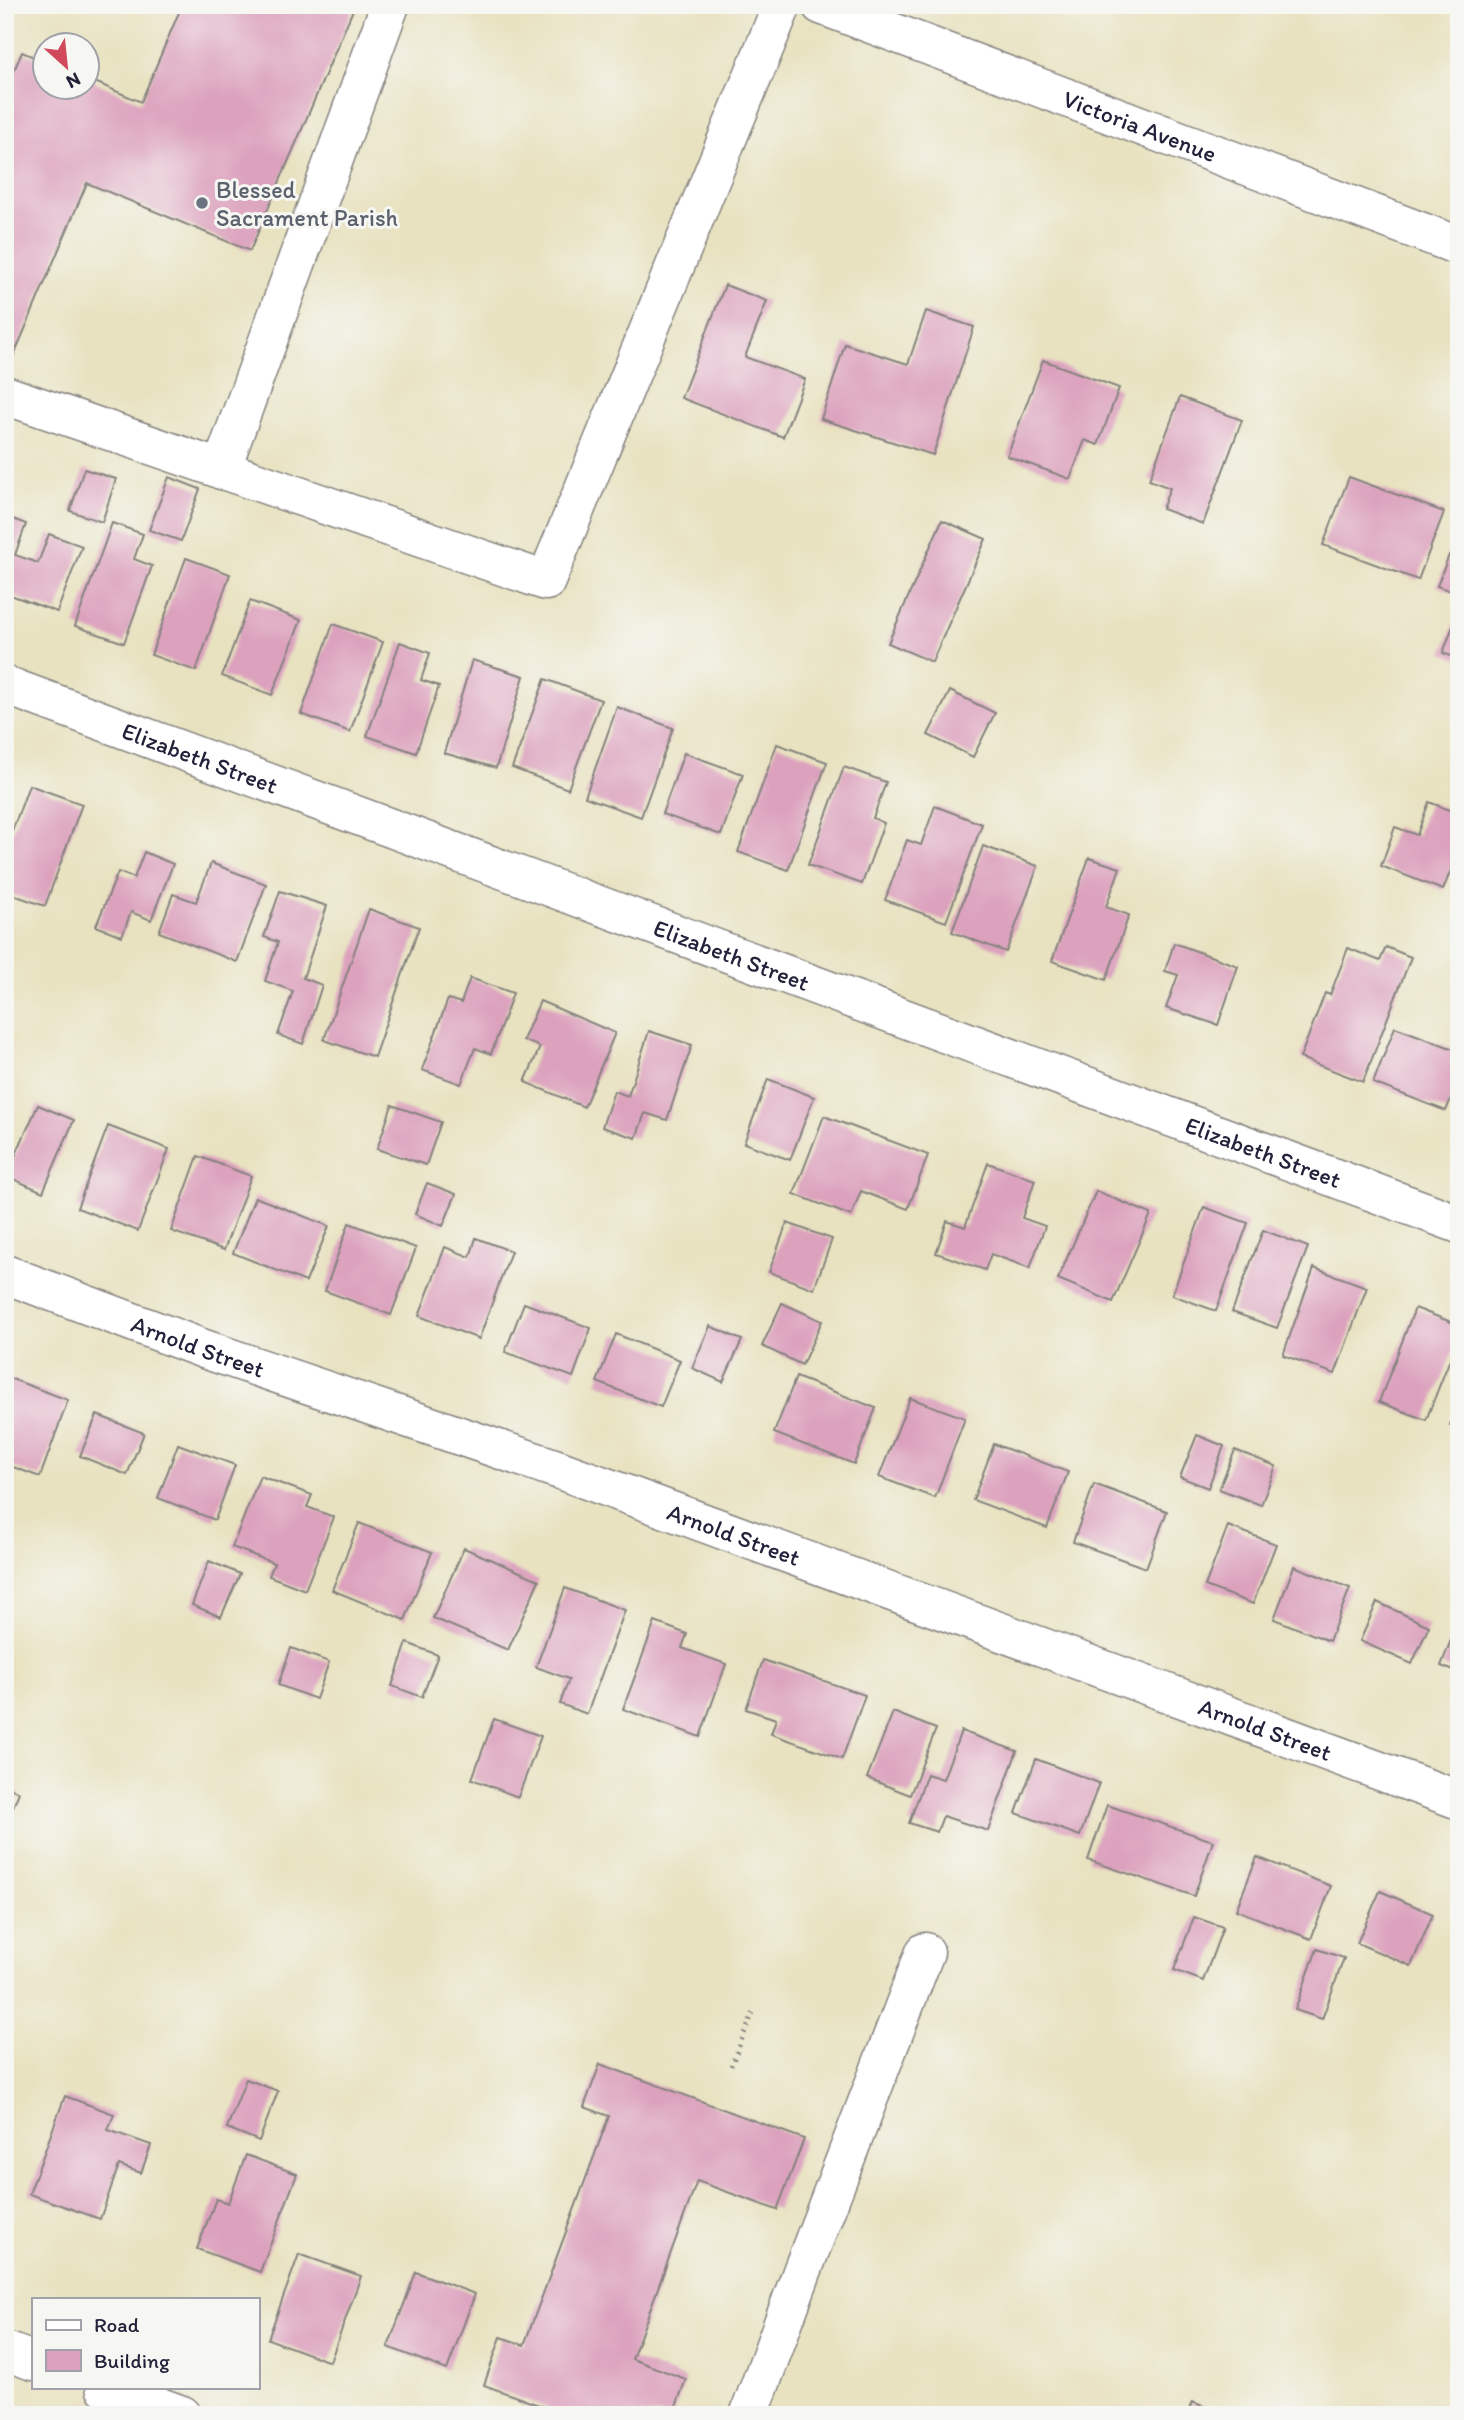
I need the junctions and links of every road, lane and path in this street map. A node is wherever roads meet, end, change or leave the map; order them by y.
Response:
1 (390, 5) edge
2 (782, 5) edge
3 (821, 5) edge
4 (1459, 246) edge
5 (20, 401) edge
6 (221, 470) junction
7 (5, 685) edge
8 (1459, 1224) edge
9 (5, 1275) edge
10 (1459, 1800) edge
11 (925, 1952) dead end
12 (752, 2013) dead end
13 (731, 2066) dead end
14 (5, 2351) edge
15 (32, 2361) edge
16 (108, 2388) edge
17 (182, 2415) edge
18 (750, 2415) edge

1 - 6 street
2 - 6 street
3 - 4 street, Victoria Avenue
5 - 6 street
7 - 8 street, Elizabeth Street
9 - 10 street, Arnold Street
11 - 18 street
12 - 13 path
14 - 15 street
16 - 17 street

